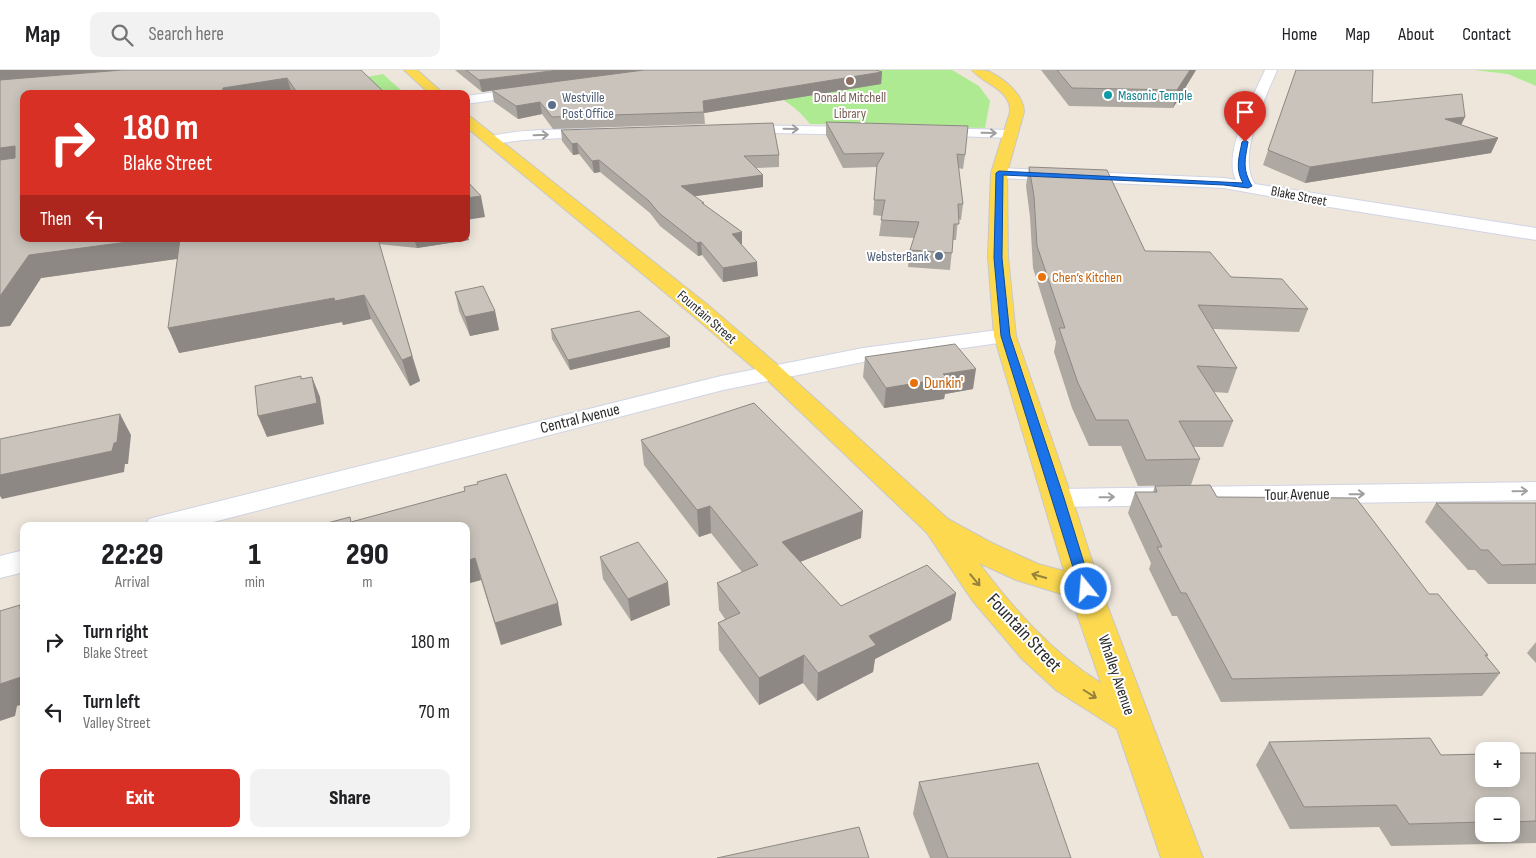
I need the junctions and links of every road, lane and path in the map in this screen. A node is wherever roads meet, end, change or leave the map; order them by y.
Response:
1 (410, 70) edge
2 (978, 70) edge
3 (1271, 70) edge
4 (433, 90) edge
5 (540, 90) edge
6 (470, 99) edge
7 (470, 123) edge
8 (724, 129) edge
9 (874, 131) edge
10 (611, 132) edge
11 (920, 132) edge
12 (1011, 134) junction
13 (493, 140) junction
14 (999, 173) junction
15 (1248, 186) junction
16 (1536, 234) edge
17 (1006, 336) junction
18 (771, 371) junction
19 (1536, 491) edge
20 (1058, 498) junction
21 (176, 522) edge
22 (937, 526) junction
23 (20, 562) edge
24 (0, 567) edge
25 (1086, 589) junction
26 (1131, 719) junction
27 (1182, 858) edge

1 - 4 main road
2 - 12 main road, Whalley Avenue
3 - 15 street
5 - 6 street
7 - 13 main road, Fountain Street
8 -> 9 street
13 -> 10 street
11 -> 12 street
12 - 14 main road, Whalley Avenue
13 - 18 main road, Fountain Street
14 - 15 street, Blake Street
14 - 17 main road, Whalley Avenue
15 - 16 street, Blake Street
17 - 18 street, Central Avenue
17 - 20 main road, Whalley Avenue
18 - 21 street, Central Avenue
18 - 22 main road, Fountain Street
20 -> 19 street, Tour Avenue
20 - 25 main road, Whalley Avenue
25 -> 22 main road, Fountain Street
22 -> 26 main road, Fountain Street
23 - 24 street
25 - 26 main road, Whalley Avenue
26 - 27 main road, Whalley Avenue

